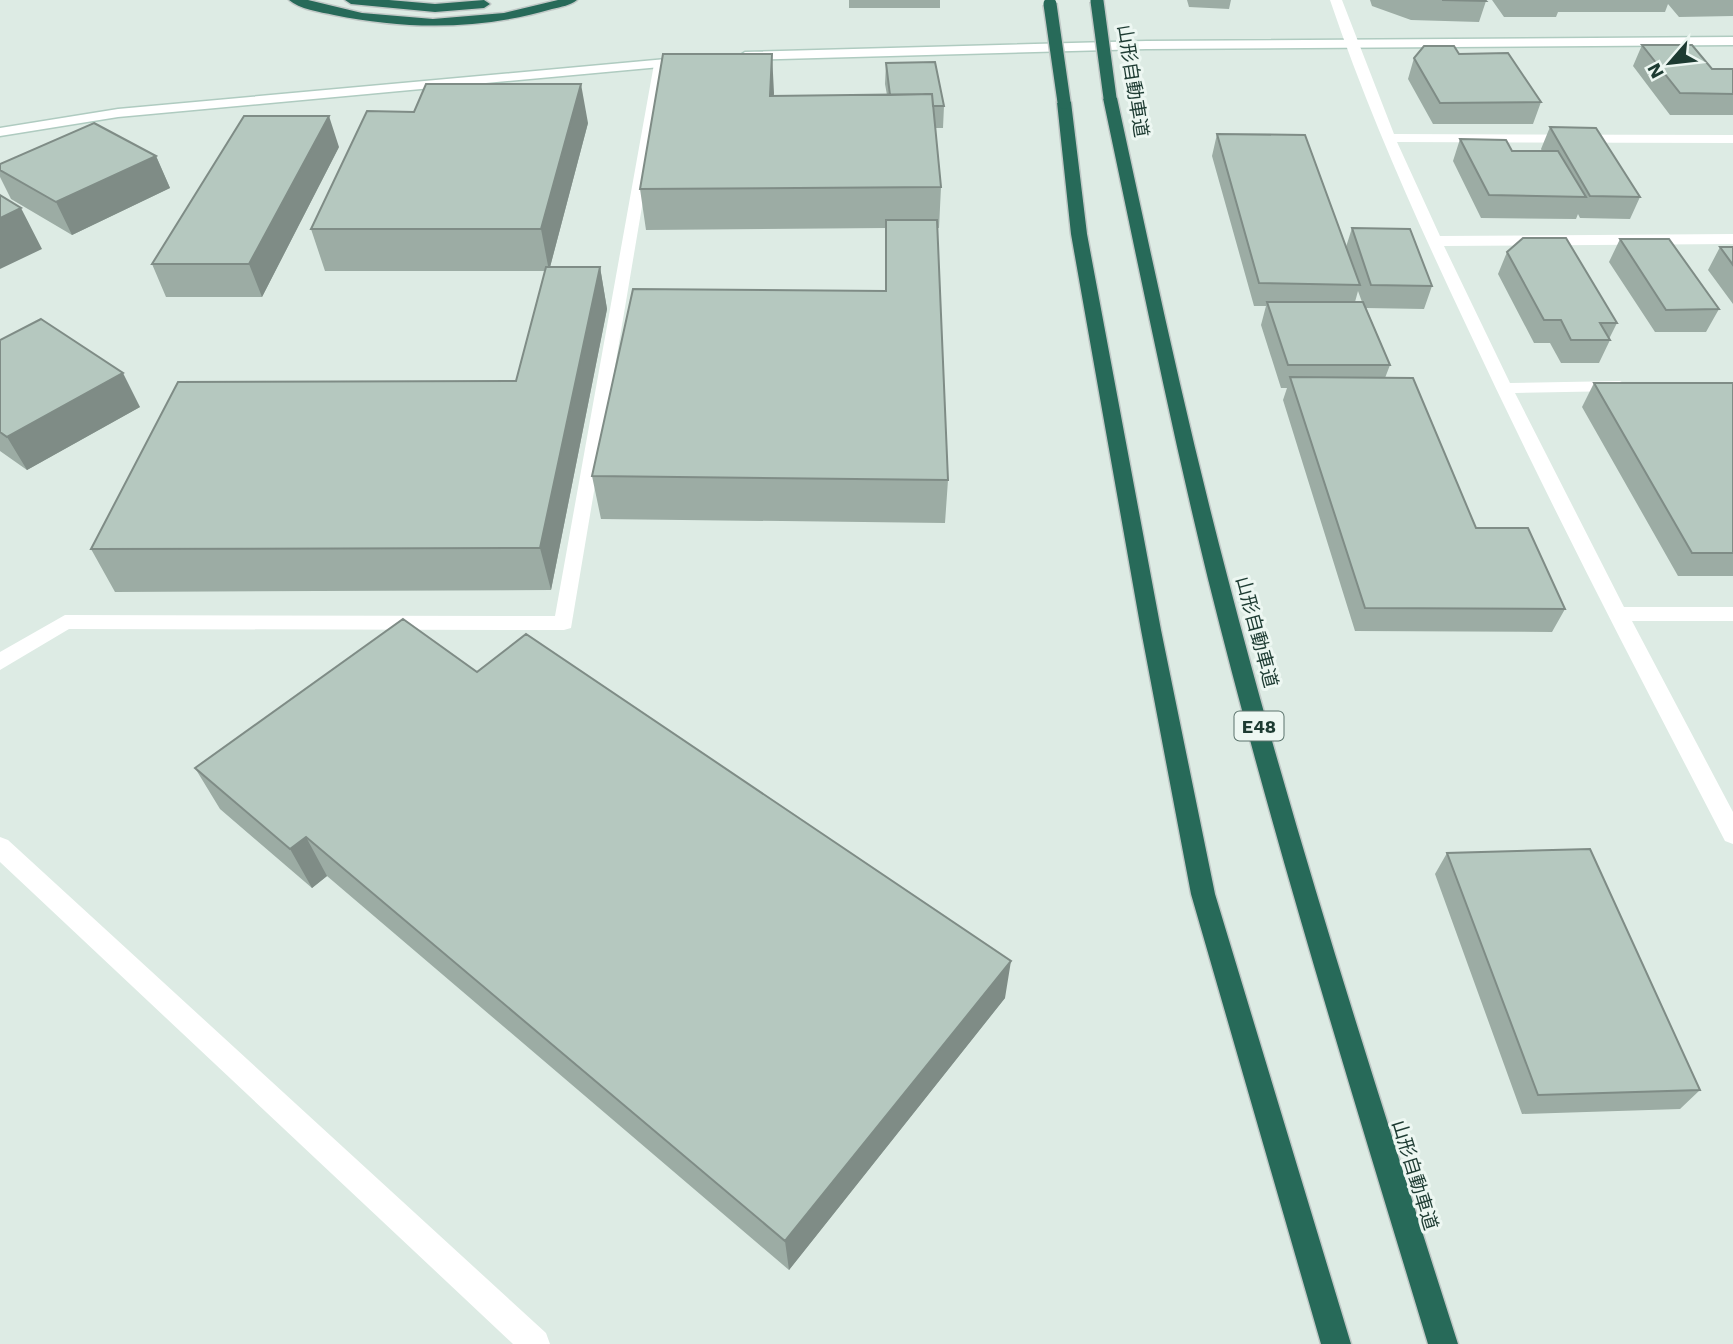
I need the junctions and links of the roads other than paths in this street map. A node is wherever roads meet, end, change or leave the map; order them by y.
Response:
1 (295, 0) edge
2 (351, 0) edge
3 (572, 0) edge
4 (1336, 0) edge
5 (1050, 1) edge
6 (1097, 1) edge
7 (498, 3) dead end
8 (1733, 40) edge
9 (1351, 44) junction
10 (728, 58) edge
11 (701, 60) edge
12 (660, 64) junction
13 (0, 132) edge
14 (1388, 138) junction
15 (1733, 139) edge
16 (1733, 239) edge
17 (1435, 241) junction
18 (1638, 386) edge
19 (1503, 387) junction
20 (1616, 614) junction
21 (1733, 614) edge
22 (0, 663) edge
23 (1733, 834) edge
24 (0, 847) edge
25 (535, 1344) edge
26 (1336, 1344) edge
27 (1443, 1344) edge

1 - 3 highway
2 - 7 highway
4 - 9 street
5 - 26 highway, bridge
6 - 27 highway, 山形自動車道 / E48, bridge
8 - 9 street
9 - 10 street
9 - 14 street
11 - 12 street
12 - 13 street
12 - 22 street
14 - 15 street
14 - 17 street
16 - 17 street
17 - 19 street
18 - 19 street
19 - 20 street
20 - 21 street
20 - 23 street
24 - 25 street

